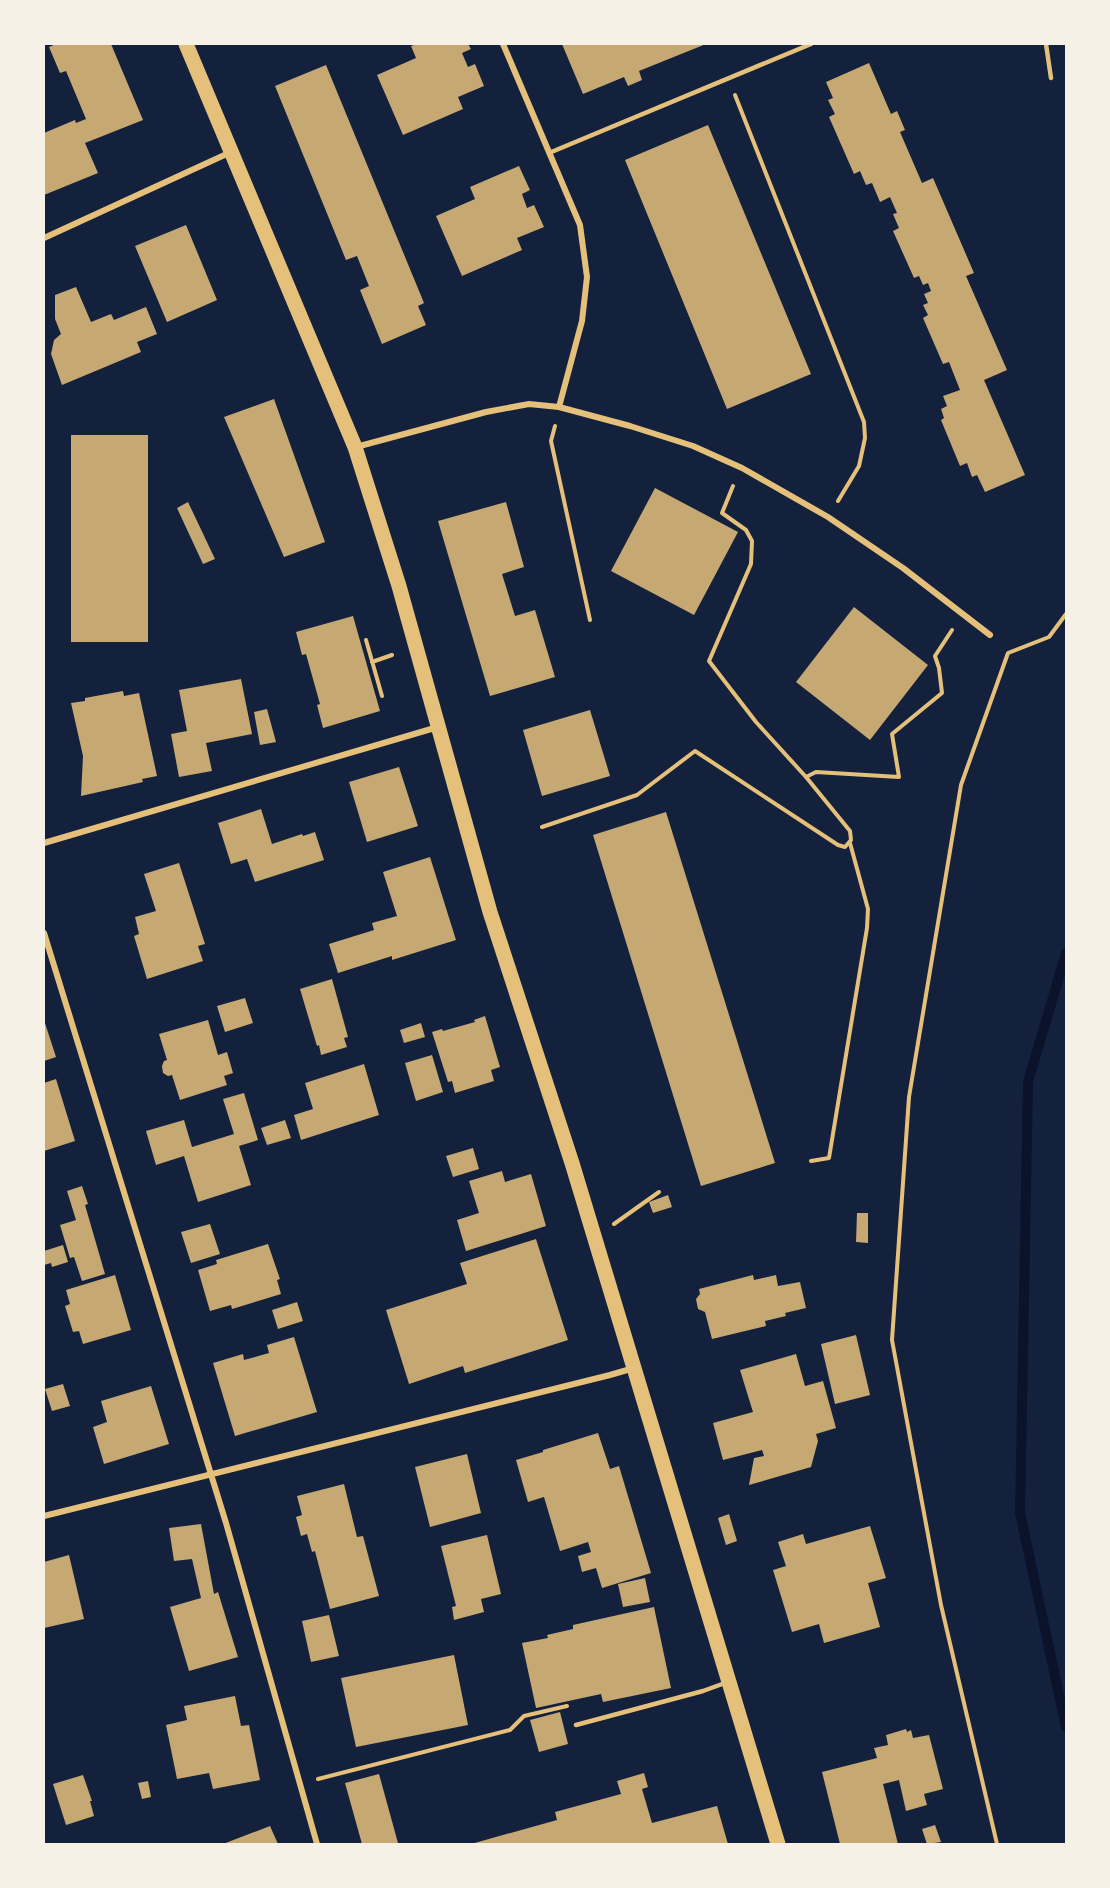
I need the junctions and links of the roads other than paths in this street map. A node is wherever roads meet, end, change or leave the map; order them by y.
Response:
1 (186, 44) edge
2 (503, 44) edge
3 (811, 44) edge
4 (1046, 44) edge
5 (1051, 78) dead end
6 (232, 152) junction
7 (549, 153) junction
8 (44, 238) edge
9 (559, 407) junction
10 (355, 447) junction
11 (990, 635) dead end
12 (438, 727) junction
13 (44, 843) edge
14 (44, 933) edge
15 (634, 1368) junction
16 (211, 1474) junction
17 (44, 1516) edge
18 (728, 1682) junction
19 (576, 1725) road end
20 (317, 1845) edge
21 (778, 1845) edge

1 - 6 main road
2 - 7 street
3 - 7 lane
4 - 5 lane
6 - 8 street
6 - 10 main road
7 - 9 street
9 - 10 street
9 - 11 street
10 - 12 main road
12 - 13 street
12 - 15 main road
14 - 16 street
15 - 16 street
15 - 18 main road
16 - 17 street
16 - 20 street
18 - 19 lane
18 - 21 main road

